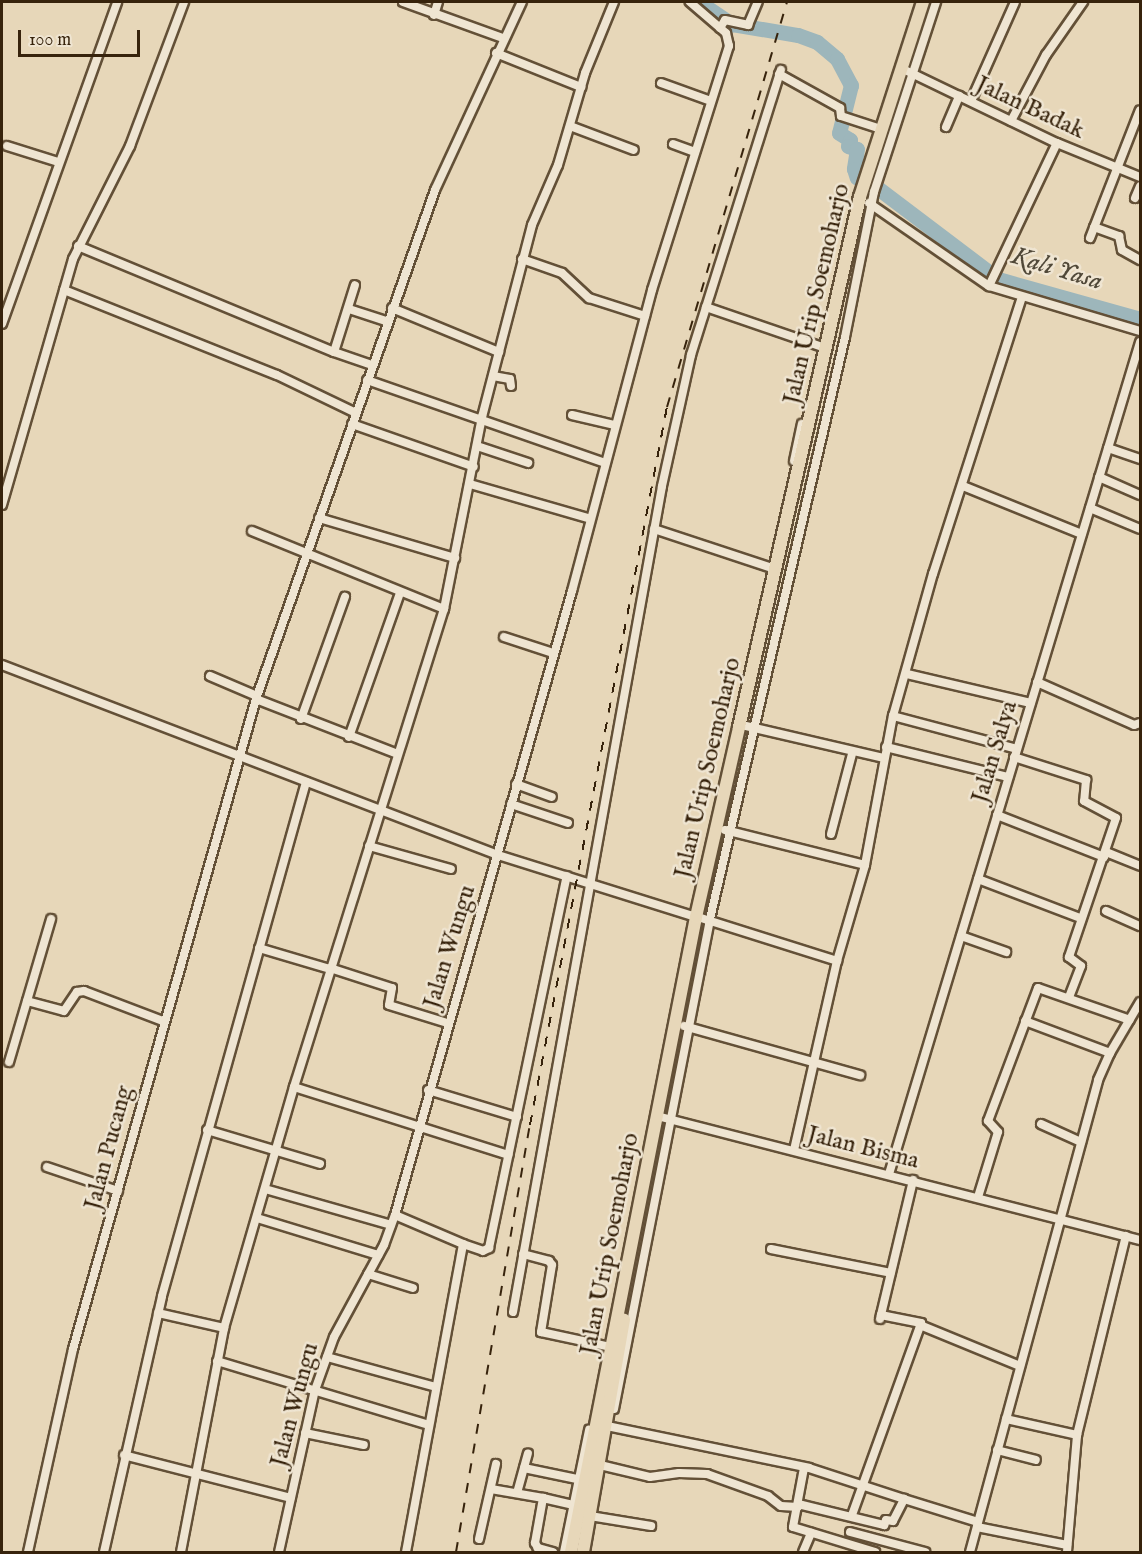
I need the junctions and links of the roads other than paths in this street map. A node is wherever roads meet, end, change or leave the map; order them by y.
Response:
1 (117, 2) edge
2 (184, 2) edge
3 (402, 2) edge
4 (438, 2) edge
5 (522, 2) edge
6 (614, 2) edge
7 (690, 2) edge
8 (758, 2) edge
9 (918, 2) edge
10 (923, 2) edge
11 (928, 2) edge
12 (936, 2) edge
13 (1015, 2) edge
14 (1083, 2) edge
15 (434, 15) junction
16 (722, 25) junction
17 (503, 38) junction
18 (496, 53) junction
19 (909, 73) junction
20 (661, 84) dead end
21 (578, 86) junction
22 (959, 96) junction
23 (711, 101) junction
24 (971, 101) junction
25 (1140, 110) edge
26 (1011, 121) junction
27 (570, 126) junction
28 (946, 127) dead end
29 (879, 129) junction
30 (1057, 142) junction
31 (673, 144) dead end
32 (7, 147) dead end
33 (634, 150) dead end
34 (695, 152) junction
35 (58, 162) junction
36 (1116, 167) junction
37 (1140, 177) edge
38 (1140, 186) edge
39 (1135, 198) dead end
40 (867, 202) junction
41 (1094, 227) junction
42 (1090, 238) dead end
43 (78, 246) junction
44 (522, 259) junction
45 (1140, 260) edge
46 (993, 279) junction
47 (354, 285) dead end
48 (63, 290) junction
49 (1022, 297) junction
50 (706, 307) junction
51 (392, 308) junction
52 (349, 309) junction
53 (645, 316) junction
54 (387, 321) junction
55 (2, 324) edge
56 (1140, 331) edge
57 (1140, 342) edge
58 (823, 347) junction
59 (334, 352) junction
60 (499, 352) junction
61 (1137, 363) edge
62 (372, 365) junction
63 (823, 372) junction
64 (493, 376) junction
65 (367, 380) junction
66 (511, 386) dead end
67 (356, 413) junction
68 (572, 415) dead end
69 (482, 417) junction
70 (352, 424) junction
71 (614, 425) junction
72 (477, 446) junction
73 (1108, 448) junction
74 (1140, 459) edge
75 (603, 462) junction
76 (528, 463) dead end
77 (474, 467) junction
78 (1100, 477) junction
79 (470, 484) junction
80 (963, 486) junction
81 (1140, 495) edge
82 (2, 506) edge
83 (1090, 508) junction
84 (320, 518) junction
85 (588, 518) junction
86 (654, 529) junction
87 (1140, 529) edge
88 (252, 531) dead end
89 (1082, 534) junction
90 (306, 556) junction
91 (455, 558) junction
92 (773, 568) junction
93 (400, 593) junction
94 (345, 597) dead end
95 (444, 609) junction
96 (504, 637) dead end
97 (553, 653) junction
98 (2, 665) edge
99 (907, 674) junction
100 (210, 675) dead end
101 (1037, 682) junction
102 (257, 698) junction
103 (1031, 703) junction
104 (893, 716) junction
105 (301, 719) junction
106 (1140, 723) edge
107 (749, 728) junction
108 (349, 737) junction
109 (886, 747) junction
110 (852, 753) junction
111 (1015, 753) junction
112 (398, 754) junction
113 (239, 757) junction
114 (884, 758) junction
115 (1008, 777) junction
116 (306, 782) junction
117 (516, 784) junction
118 (552, 797) dead end
119 (511, 804) junction
120 (380, 810) junction
121 (997, 815) junction
122 (567, 823) dead end
123 (726, 830) junction
124 (831, 834) dead end
125 (369, 846) junction
126 (498, 855) junction
127 (1105, 855) junction
128 (865, 865) junction
129 (1140, 866) edge
130 (451, 868) dead end
131 (567, 876) junction
132 (978, 879) junction
133 (590, 883) junction
134 (1106, 911) dead end
135 (1080, 918) junction
136 (700, 919) junction
137 (51, 920) dead end
138 (1140, 926) edge
139 (961, 936) junction
140 (259, 948) junction
141 (1006, 952) dead end
142 (837, 961) junction
143 (330, 969) junction
144 (1069, 997) junction
145 (27, 1001) junction
146 (1140, 1002) edge
147 (1130, 1020) junction
148 (163, 1021) junction
149 (1025, 1021) junction
150 (447, 1023) junction
151 (685, 1026) junction
152 (1110, 1053) junction
153 (9, 1062) dead end
154 (815, 1064) junction
155 (860, 1075) dead end
156 (294, 1087) junction
157 (428, 1090) junction
158 (517, 1117) junction
159 (663, 1118) junction
160 (1041, 1124) dead end
161 (418, 1128) junction
162 (207, 1130) junction
163 (1081, 1142) junction
164 (275, 1150) junction
165 (794, 1150) junction
166 (508, 1155) junction
167 (320, 1164) dead end
168 (47, 1167) dead end
169 (890, 1174) junction
170 (913, 1180) junction
171 (265, 1189) junction
172 (118, 1191) junction
173 (978, 1197) junction
174 (395, 1215) junction
175 (257, 1218) junction
176 (1060, 1218) junction
177 (391, 1225) junction
178 (1126, 1236) junction
179 (1140, 1240) edge
180 (463, 1244) junction
181 (771, 1249) dead end
182 (523, 1254) junction
183 (378, 1256) junction
184 (891, 1273) junction
185 (368, 1274) junction
186 (412, 1288) dead end
187 (513, 1312) dead end
188 (158, 1313) junction
189 (920, 1325) junction
190 (224, 1328) junction
191 (609, 1347) junction
192 (327, 1357) junction
193 (218, 1361) junction
194 (1020, 1366) junction
195 (436, 1387) junction
196 (315, 1390) junction
197 (1006, 1419) junction
198 (429, 1425) junction
199 (609, 1426) junction
200 (305, 1432) junction
201 (1077, 1435) junction
202 (364, 1445) dead end
203 (998, 1450) junction
204 (528, 1453) dead end
205 (124, 1455) junction
206 (1036, 1461) dead end
207 (496, 1464) dead end
208 (601, 1465) junction
209 (524, 1468) junction
210 (804, 1468) junction
211 (195, 1474) junction
212 (582, 1480) junction
213 (861, 1485) junction
214 (491, 1489) junction
215 (518, 1493) junction
216 (291, 1498) junction
217 (543, 1498) junction
218 (904, 1499) junction
219 (576, 1506) junction
220 (798, 1506) junction
221 (852, 1515) junction
222 (591, 1516) junction
223 (977, 1525) junction
224 (651, 1526) dead end
225 (850, 1532) dead end
226 (811, 1533) junction
227 (479, 1539) dead end
228 (1067, 1549) edge
229 (28, 1552) edge
230 (104, 1552) edge
231 (181, 1552) edge
232 (279, 1552) edge
233 (406, 1552) edge
234 (553, 1552) edge
235 (564, 1552) edge
236 (571, 1552) edge
237 (584, 1552) edge
238 (804, 1552) edge
239 (875, 1552) edge
240 (926, 1552) edge
241 (970, 1552) edge

1 - 35 street
2 - 43 street
3 - 15 street
4 - 15 street
5 - 17 street, Jalan Pucang
6 - 21 street
7 - 16 street
8 - 16 street
9 - 29 street
10 - 29 highway, Jalan Urip Soemoharjo
11 - 19 highway, Jalan Urip Soemoharjo
12 - 19 street
13 - 24 street
14 - 26 street
15 - 17 street
16 - 23 street, Jalan Wungu
17 - 18 street, Jalan Pucang
18 - 21 street
18 - 51 street, Jalan Pucang
19 - 22 street, Jalan Badak
19 - 40 highway, Jalan Urip Soemoharjo
20 - 23 street
21 - 27 street
22 - 24 street, Jalan Badak
22 - 28 street
23 - 34 street, Jalan Wungu
24 - 26 street, Jalan Badak
25 - 36 street
26 - 30 street, Jalan Badak
27 - 33 street
27 - 44 street
29 - 50 street
29 - 58 highway, Jalan Urip Soemoharjo
30 - 36 street, Jalan Badak
30 - 46 street
31 - 34 street
32 - 35 street
34 - 53 street, Jalan Wungu
35 - 55 street
36 - 37 street, Jalan Badak
36 - 41 street
38 - 39 street
40 - 46 street
40 - 63 highway, Jalan Urip Soemoharjo
40 - 107 street
41 - 42 street
41 - 45 street
43 - 48 street
43 - 59 street
44 - 53 street
44 - 60 street
46 - 49 street
47 - 52 street
48 - 67 street
48 - 82 street
49 - 56 street
49 - 80 street
50 - 58 street
50 - 86 street
51 - 54 street, Jalan Pucang
51 - 60 street
52 - 54 street
52 - 59 street
53 - 71 street, Jalan Wungu
54 - 62 street, Jalan Pucang
57 - 61 street, Jalan Salya
58 - 63 highway, Jalan Urip Soemoharjo
58 - 92 street
59 - 62 street
60 - 64 street
61 - 73 street, Jalan Salya
62 - 65 street, Jalan Pucang
63 - 92 highway, Jalan Urip Soemoharjo
63 - 107 highway, Jalan Urip Soemoharjo
64 - 66 street
64 - 69 street
65 - 67 street, Jalan Pucang
65 - 69 street
67 - 70 street, Jalan Pucang
68 - 71 street
69 - 72 street
69 - 75 street
70 - 77 street
70 - 84 street, Jalan Pucang
71 - 75 street, Jalan Wungu
72 - 76 street
72 - 77 street
73 - 74 street
73 - 78 street, Jalan Salya
75 - 85 street, Jalan Wungu
77 - 79 street
78 - 81 street
78 - 83 street, Jalan Salya
79 - 85 street
79 - 91 street
80 - 89 street
80 - 99 street
83 - 87 street
83 - 89 street, Jalan Salya
84 - 90 street, Jalan Pucang
84 - 91 street
85 - 97 street, Jalan Wungu
86 - 92 street
86 - 133 street
88 - 90 street
89 - 101 street, Jalan Salya
90 - 93 street
90 - 102 street, Jalan Pucang
91 - 95 street
92 - 136 highway, Jalan Urip Soemoharjo
93 - 95 street
93 - 108 street
94 - 105 street
95 - 112 street
96 - 97 street
97 - 117 street, Jalan Wungu
98 - 113 street
99 - 103 street
99 - 104 street
100 - 102 street
101 - 103 street, Jalan Salya
101 - 106 street
102 - 105 street
102 - 113 street, Jalan Pucang
103 - 111 street, Jalan Salya
104 - 109 street
104 - 111 street
105 - 108 street
107 - 110 street
107 - 123 highway, Jalan Urip Soemoharjo
108 - 112 street
109 - 114 street
109 - 115 street
110 - 114 street
110 - 124 street
111 - 115 street, Jalan Salya
111 - 127 street
112 - 120 street
113 - 116 street
113 - 148 street, Jalan Pucang
114 - 128 street
115 - 121 street, Jalan Salya
116 - 120 street
116 - 140 street
117 - 118 street
117 - 119 street, Jalan Wungu
119 - 122 street
119 - 126 street, Jalan Wungu
120 - 125 street
120 - 126 street
121 - 127 street
121 - 132 street, Jalan Salya
123 - 128 street
123 - 136 highway, Jalan Urip Soemoharjo
125 - 130 street
125 - 143 street
126 - 131 street
126 - 150 street, Jalan Wungu
127 - 129 street
127 - 135 street
128 - 142 street
131 - 133 street
131 - 158 street
132 - 135 street
132 - 139 street, Jalan Salya
133 - 136 street
133 - 182 street
134 - 138 street
135 - 144 street
136 - 142 street
136 - 151 highway, Jalan Urip Soemoharjo
136 - 159 highway, Jalan Urip Soemoharjo
136 - 191 street
137 - 145 street
139 - 141 street
139 - 169 street, Jalan Salya
140 - 143 street
140 - 162 street
142 - 154 street
143 - 150 street
143 - 156 street
144 - 147 street
144 - 149 street
145 - 148 street
145 - 153 street
146 - 147 street
147 - 152 street
148 - 172 street, Jalan Pucang
149 - 152 street
149 - 173 street
150 - 157 street, Jalan Wungu
151 - 154 street
151 - 159 highway, Jalan Urip Soemoharjo
152 - 163 street
154 - 155 street
154 - 165 street
156 - 161 street
156 - 164 street
157 - 158 street
157 - 161 street, Jalan Wungu
158 - 166 street
159 - 165 street, Jalan Bisma
159 - 191 highway, Jalan Urip Soemoharjo
159 - 199 highway, Jalan Urip Soemoharjo
160 - 163 street
161 - 166 street
161 - 174 street, Jalan Wungu
162 - 164 street
162 - 188 street
163 - 176 street
164 - 167 street
164 - 171 street
165 - 169 street, Jalan Bisma
166 - 180 street
168 - 172 street
169 - 170 street, Jalan Bisma
170 - 173 street, Jalan Bisma
170 - 184 street
171 - 175 street
171 - 177 street
172 - 229 street, Jalan Pucang
173 - 176 street, Jalan Bisma
174 - 177 street, Jalan Wungu
174 - 180 street
175 - 183 street
175 - 190 street
176 - 178 street, Jalan Bisma
176 - 194 street
177 - 183 street, Jalan Wungu
178 - 179 street, Jalan Bisma
178 - 201 street
180 - 195 street
181 - 184 street
182 - 187 street
182 - 191 street
183 - 185 street, Jalan Wungu
184 - 189 street
185 - 186 street
185 - 192 street, Jalan Wungu
188 - 190 street
188 - 205 street
189 - 194 street
189 - 213 street
190 - 193 street
191 - 212 highway, Jalan Urip Soemoharjo
192 - 195 street
192 - 196 street, Jalan Wungu
193 - 196 street
193 - 211 street
194 - 197 street
195 - 198 street
196 - 198 street
196 - 200 street, Jalan Wungu
197 - 201 street
197 - 203 street
198 - 233 street
199 - 208 highway, Jalan Urip Soemoharjo
199 - 210 street
200 - 202 street
200 - 216 street, Jalan Wungu
201 - 228 street
203 - 206 street
203 - 223 street
204 - 209 street
205 - 211 street
205 - 230 street
207 - 214 street
208 - 220 street
208 - 222 highway, Jalan Urip Soemoharjo
209 - 212 street
209 - 215 street
210 - 213 street
210 - 220 street
211 - 216 street
211 - 231 street
212 - 219 highway, Jalan Urip Soemoharjo
213 - 218 street
213 - 221 street
214 - 215 street
214 - 227 street
215 - 217 street
216 - 232 street, Jalan Wungu
217 - 219 street
217 - 234 street
218 - 221 street
218 - 223 street
219 - 235 street
219 - 236 highway, Jalan Urip Soemoharjo
220 - 221 street
220 - 226 street
222 - 224 street
222 - 237 highway, Jalan Urip Soemoharjo
223 - 228 street
223 - 241 street
225 - 240 street
226 - 238 street
226 - 239 street

